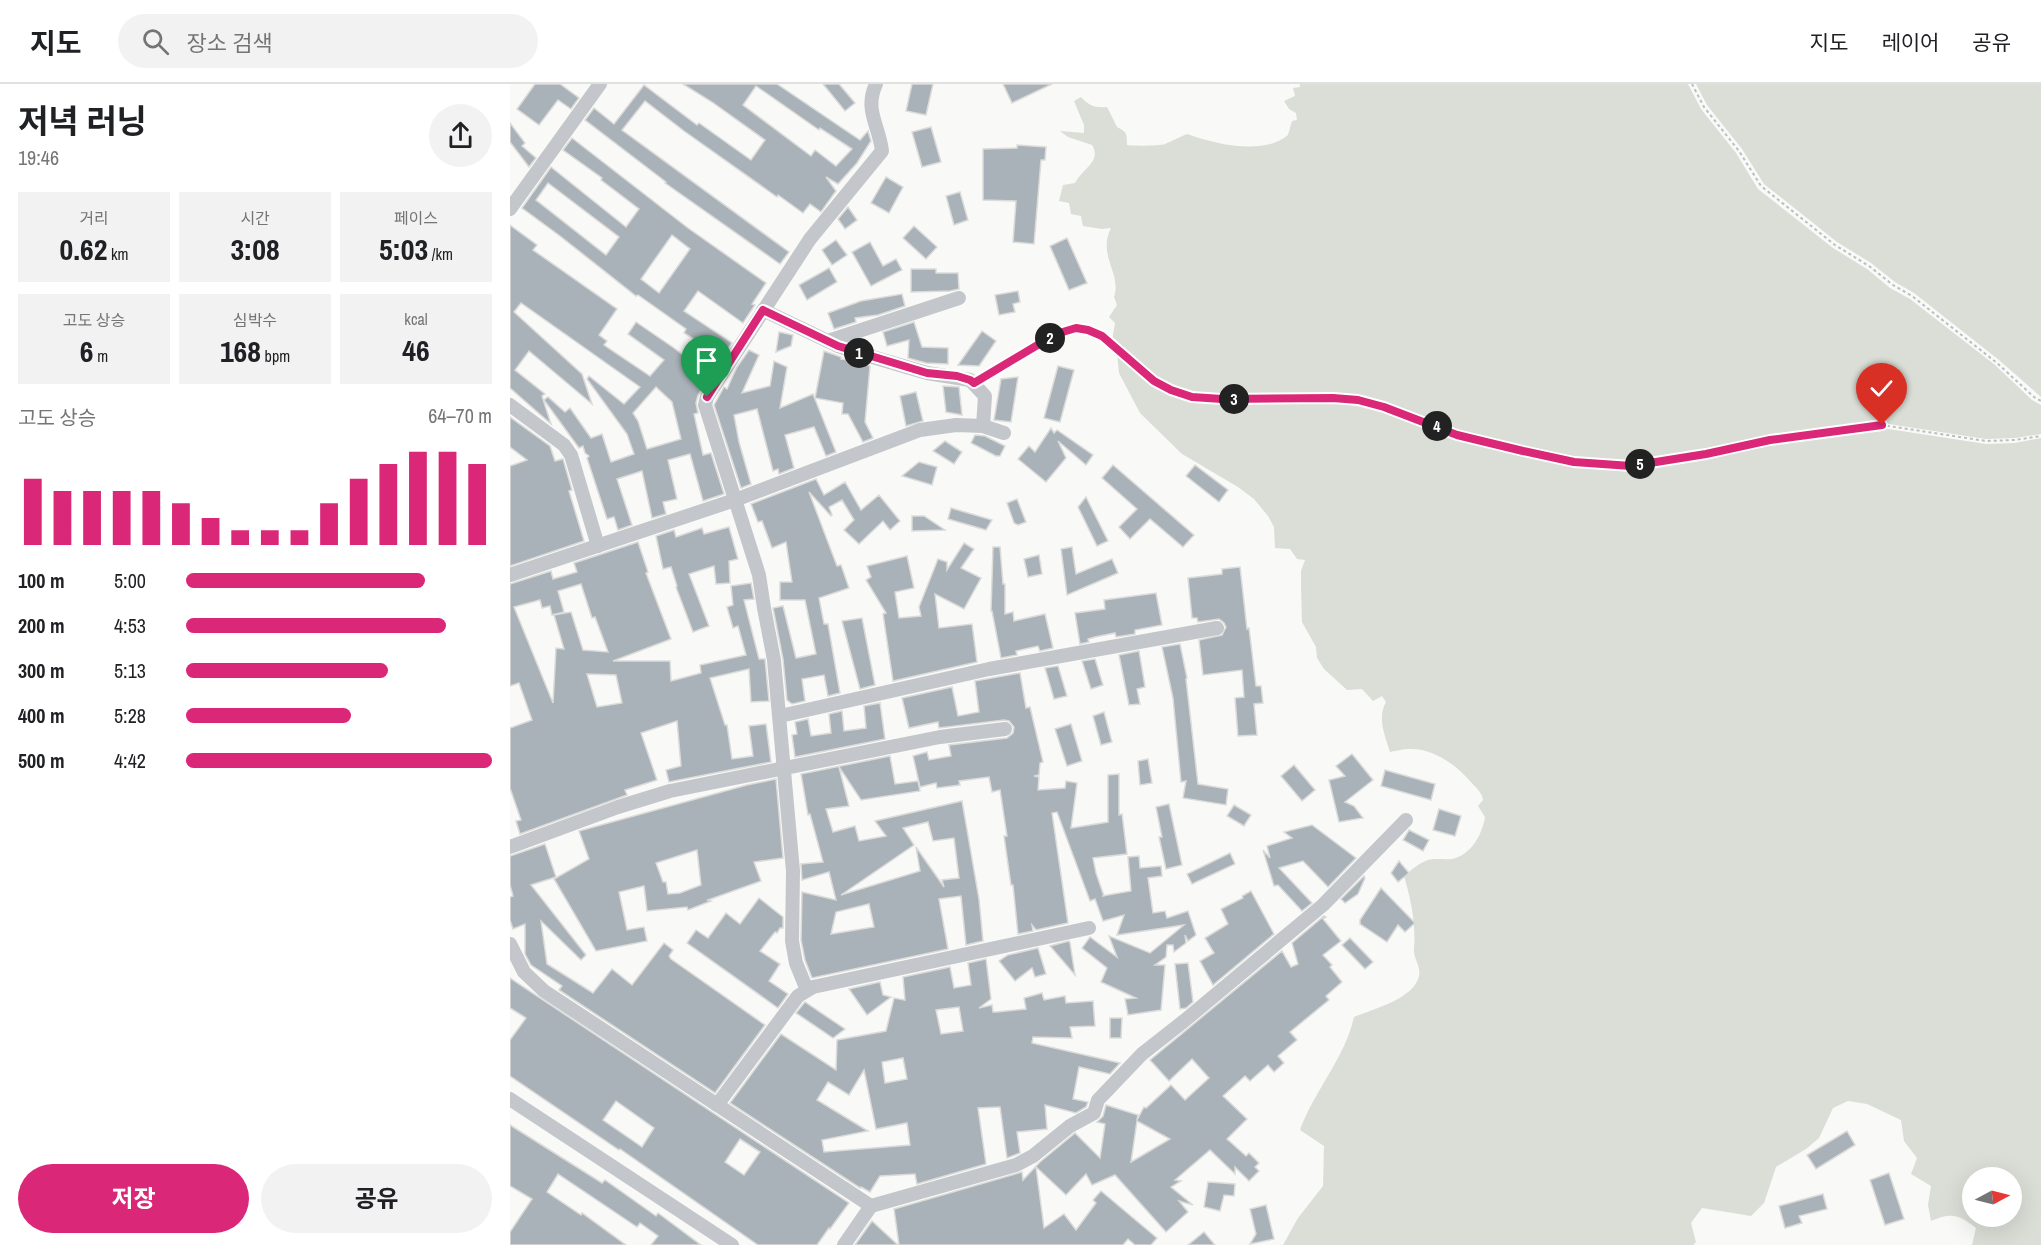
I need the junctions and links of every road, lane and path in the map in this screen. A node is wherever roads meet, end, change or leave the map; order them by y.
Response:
1 (600, 84) edge
2 (876, 84) edge
3 (1692, 84) edge
4 (510, 209) edge
5 (959, 297) dead end
6 (763, 310) junction
7 (828, 341) junction
8 (974, 383) junction
9 (2041, 401) edge
10 (510, 405) edge
11 (983, 426) junction
12 (1004, 434) dead end
13 (2041, 436) edge
14 (735, 500) junction
15 (598, 546) junction
16 (510, 575) edge
17 (1217, 628) dead end
18 (780, 716) junction
19 (1005, 729) dead end
20 (785, 768) junction
21 (1406, 820) dead end
22 (510, 847) edge
23 (1089, 928) dead end
24 (510, 944) edge
25 (807, 990) junction
26 (510, 1099) edge
27 (717, 1105) junction
28 (871, 1206) junction
29 (732, 1245) edge
30 (844, 1245) edge

1 - 4 street
2 - 6 street
3 - 9 path
5 - 7 street
6 - 7 street
6 - 14 street
7 - 8 street
8 - 11 street
8 - 13 path
10 - 15 street
11 - 12 street
11 - 14 street
14 - 15 street
14 - 18 street
15 - 16 street
17 - 18 street
18 - 20 street
19 - 20 street
20 - 22 street
20 - 25 street
21 - 28 street
23 - 25 street
24 - 27 street
25 - 27 street
26 - 29 street
27 - 28 street
28 - 30 street

